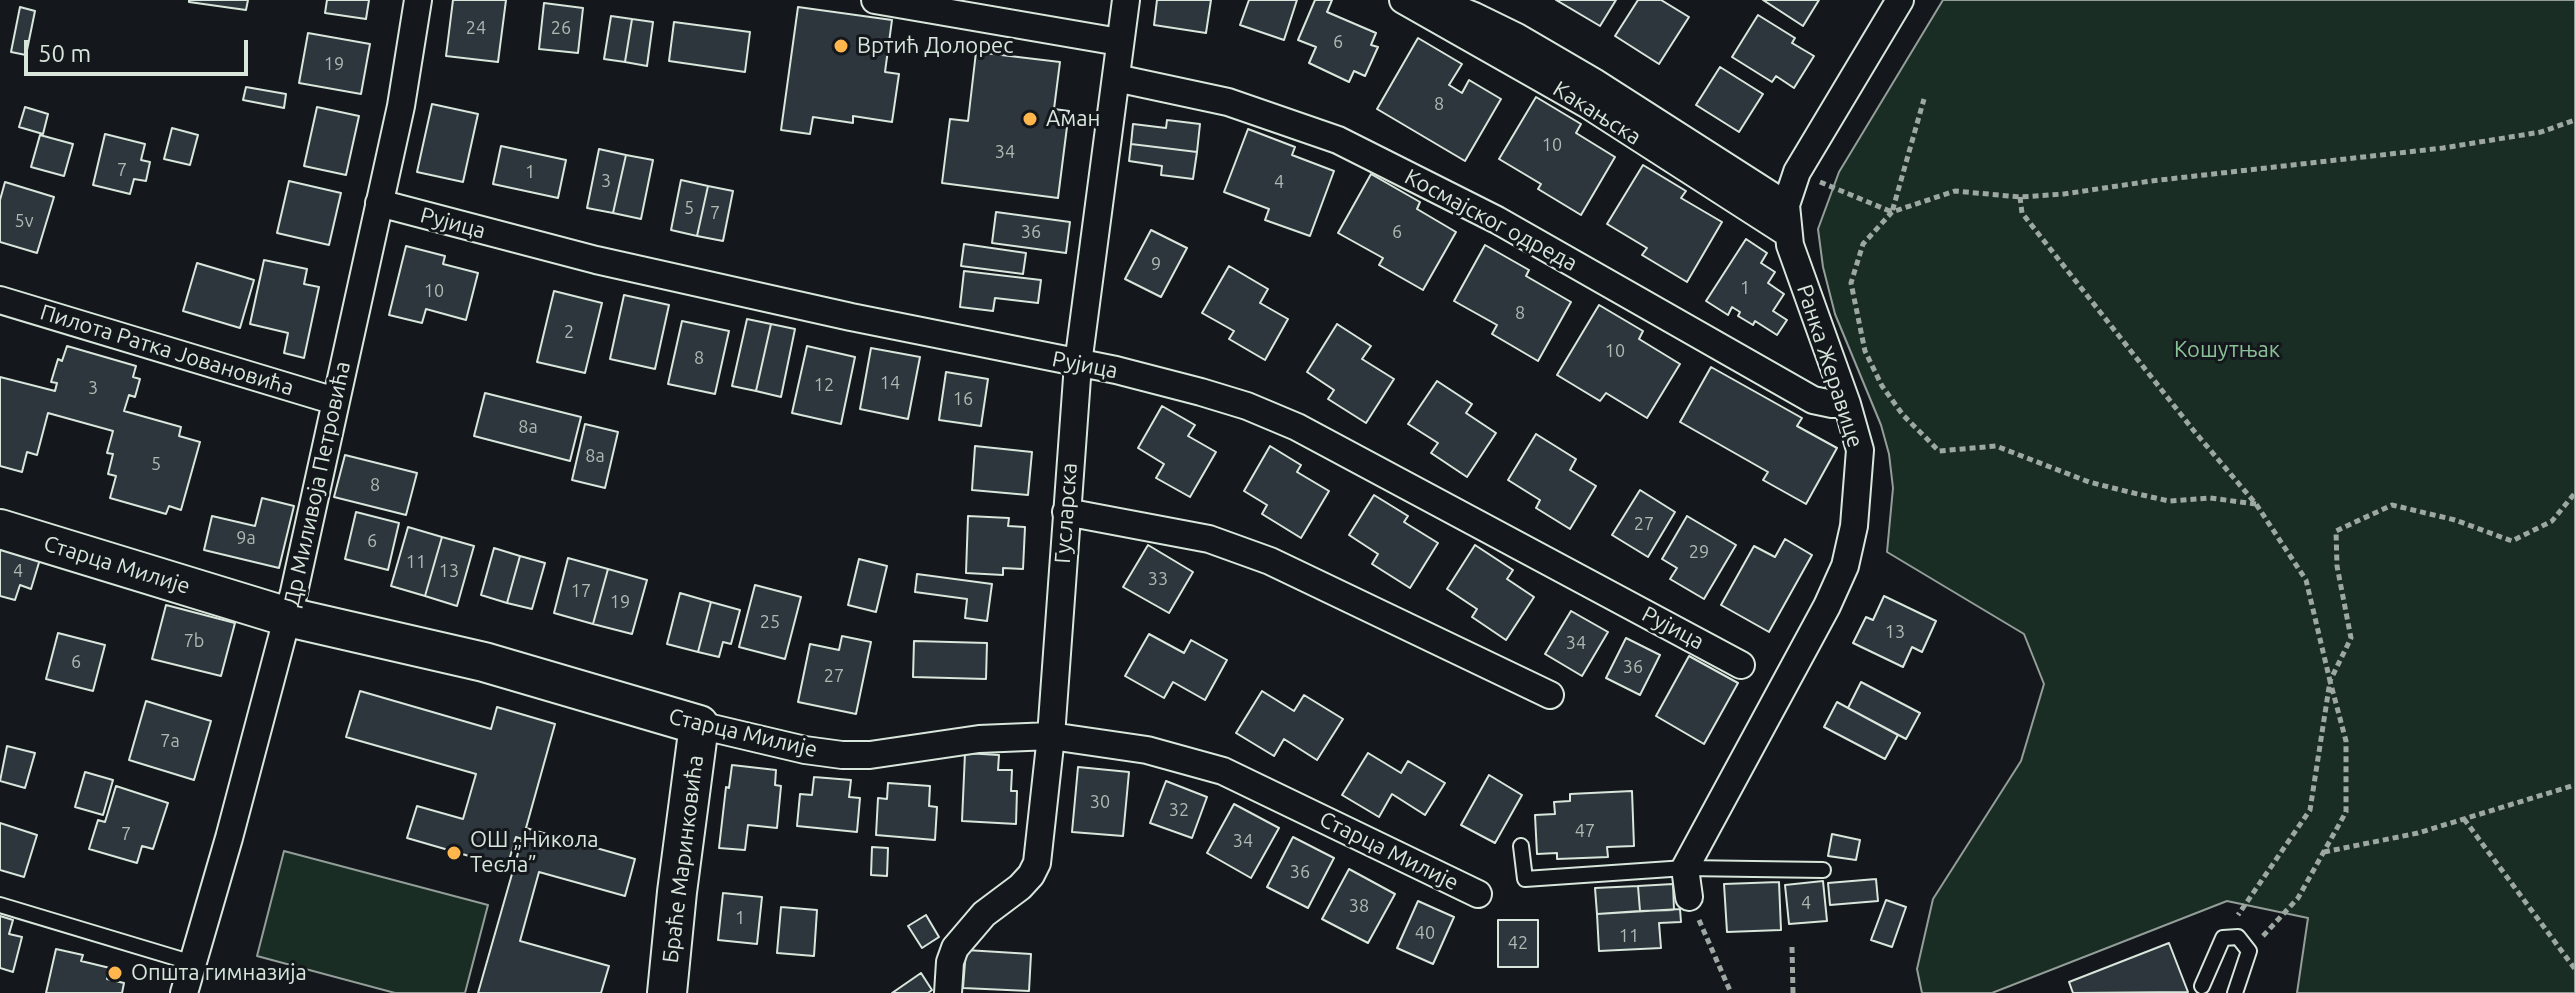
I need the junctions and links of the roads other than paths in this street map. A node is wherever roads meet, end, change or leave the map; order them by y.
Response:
1 (418, 0) edge
2 (875, 0) edge
3 (1126, 0) edge
4 (1403, 0) edge
5 (1435, 0) edge
6 (1900, 0) edge
7 (1119, 42) junction
8 (1116, 78) junction
9 (379, 203) junction
10 (1786, 205) junction
11 (1787, 233) junction
12 (0, 300) edge
13 (1078, 364) junction
14 (335, 401) junction
15 (1847, 404) junction
16 (1066, 512) junction
17 (0, 529) edge
18 (288, 617) junction
19 (1741, 665) dead end
20 (1550, 695) dead end
21 (699, 725) junction
22 (1051, 736) junction
23 (1521, 846) dead end
24 (1685, 868) junction
25 (1823, 870) dead end
26 (1478, 894) dead end
27 (1689, 897) road end
28 (0, 905) edge
29 (193, 963) junction
30 (2202, 986) dead end
31 (184, 993) edge
32 (667, 993) edge
33 (948, 993) edge
34 (2235, 993) edge

1 - 9 street, Др Миливоја Петровића
2 - 7 street
3 - 7 street, Гусларска
4 - 11 street, Какањска
5 - 10 street, Какањска
6 - 10 street, Ранка Жеравице
7 - 8 street, Гусларска
8 - 13 street, Гусларска
8 - 15 street, Космајског одреда
9 - 13 street, Рујица
9 - 14 street, Др Миливоја Петровића
10 - 11 street, Ранка Жеравице
11 - 15 street, Ранка Жеравице
12 - 14 street, Пилота Ратка Јовановића
13 - 16 street, Гусларска
13 - 19 street, Рујица
14 - 18 street, Др Миливоја Петровића
15 - 24 street, Ранка Жеравице
16 - 20 street
16 - 22 street, Гусларска
17 - 18 street, Старца Милије
18 - 21 street, Старца Милије
18 - 29 street, Др Миливоја Петровића
21 - 22 street, Старца Милије
21 - 32 street, Браће Маринковића
22 - 26 street, Старца Милије
22 - 33 street, Гусларска
23 - 24 lane
24 - 25 lane
24 - 27 street
28 - 29 lane
29 - 31 street, Др Миливоја Петровића
30 - 34 lane

